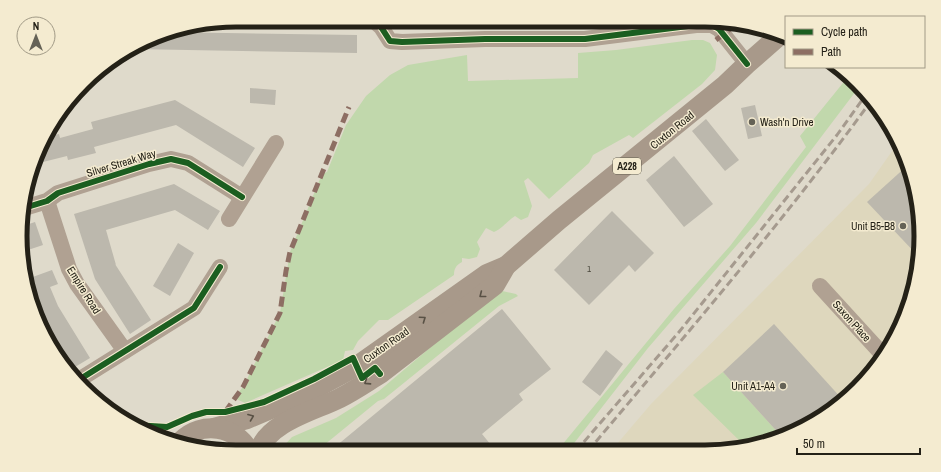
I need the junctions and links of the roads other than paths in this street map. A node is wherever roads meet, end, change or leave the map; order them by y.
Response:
1 (381, 27) edge
2 (680, 27) edge
3 (715, 27) edge
4 (775, 39) edge
5 (747, 64) junction
6 (276, 143) dead end
7 (242, 198) junction
8 (47, 201) junction
9 (29, 206) edge
10 (229, 218) dead end
11 (506, 266) junction
12 (220, 267) dead end
13 (820, 286) dead end
14 (125, 351) junction
15 (879, 351) edge
16 (83, 378) edge
17 (214, 428) junction
18 (181, 438) edge
19 (246, 445) edge
20 (262, 445) edge

1 - 2 street
3 - 5 street
4 - 5 main road, Cuxton Road / A228
5 - 11 main road, Cuxton Road / A228
6 - 7 street
7 - 8 street, Silver Streak Way
7 - 10 street
8 - 9 street, Silver Streak Way
8 - 14 street, Empire Road
17 -> 11 main road, Cuxton Road / A228
11 -> 20 main road, Cuxton Road / A228
12 - 14 street
13 - 15 street, Saxon Place
14 - 16 street
17 - 18 main road, Cuxton Road
17 - 19 main road

